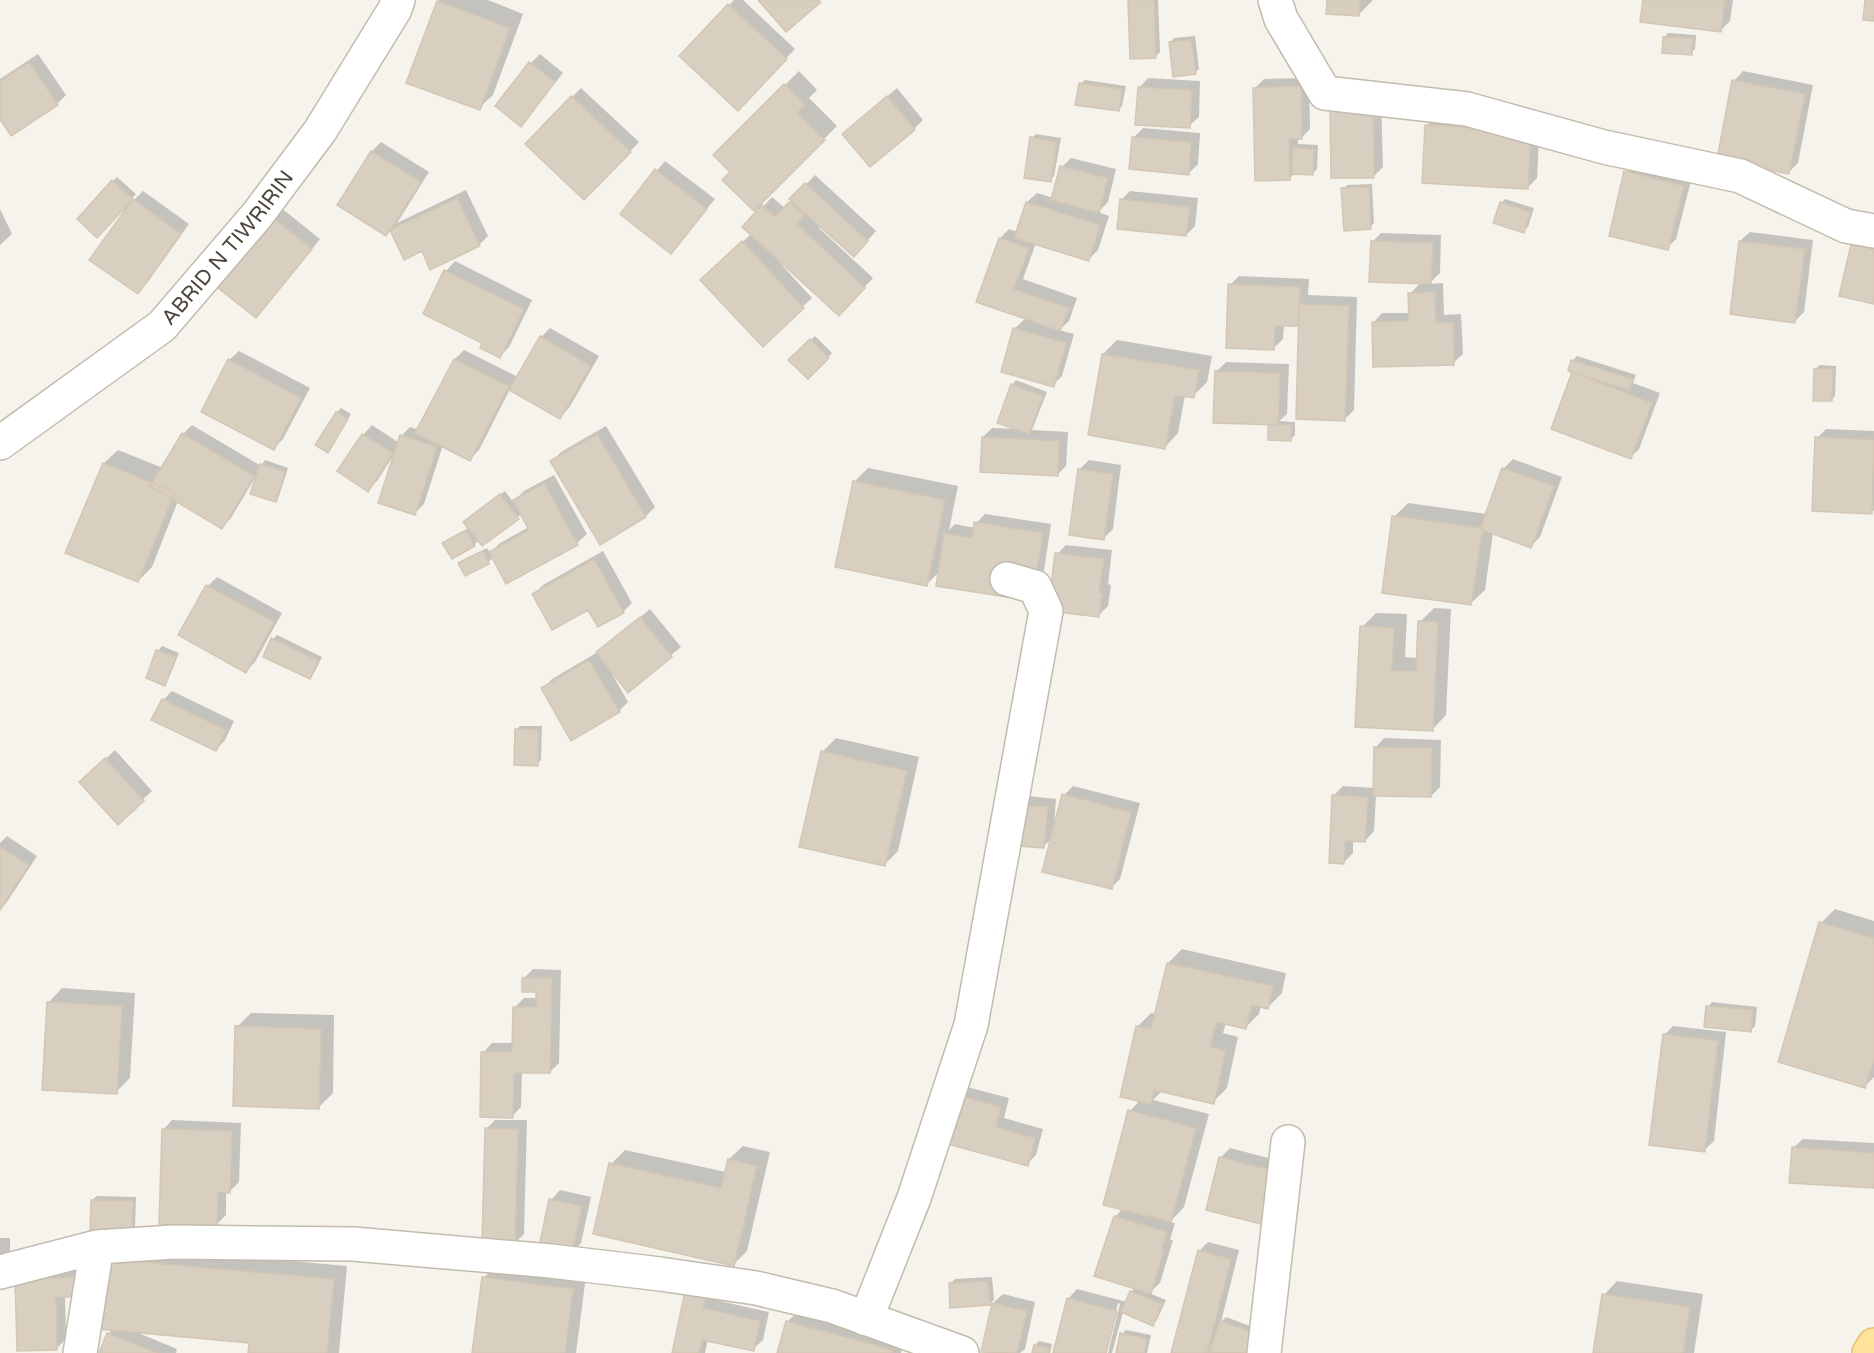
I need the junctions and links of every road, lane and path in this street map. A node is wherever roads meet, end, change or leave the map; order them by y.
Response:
1 (398, 0) edge
2 (1275, 0) edge
3 (1874, 231) edge
4 (0, 443) edge
5 (1007, 579) dead end
6 (1288, 1142) dead end
7 (98, 1247) junction
8 (0, 1272) edge
9 (866, 1319) junction
10 (1874, 1345) edge
11 (80, 1353) edge
12 (962, 1353) edge
13 (1264, 1353) edge
14 (1869, 1353) edge

1 - 4 street, ABRID N TIWRIRIN
2 - 3 street
5 - 9 street
6 - 13 street
7 - 8 street
7 - 9 street
7 - 11 street
9 - 12 street
10 - 14 main road

